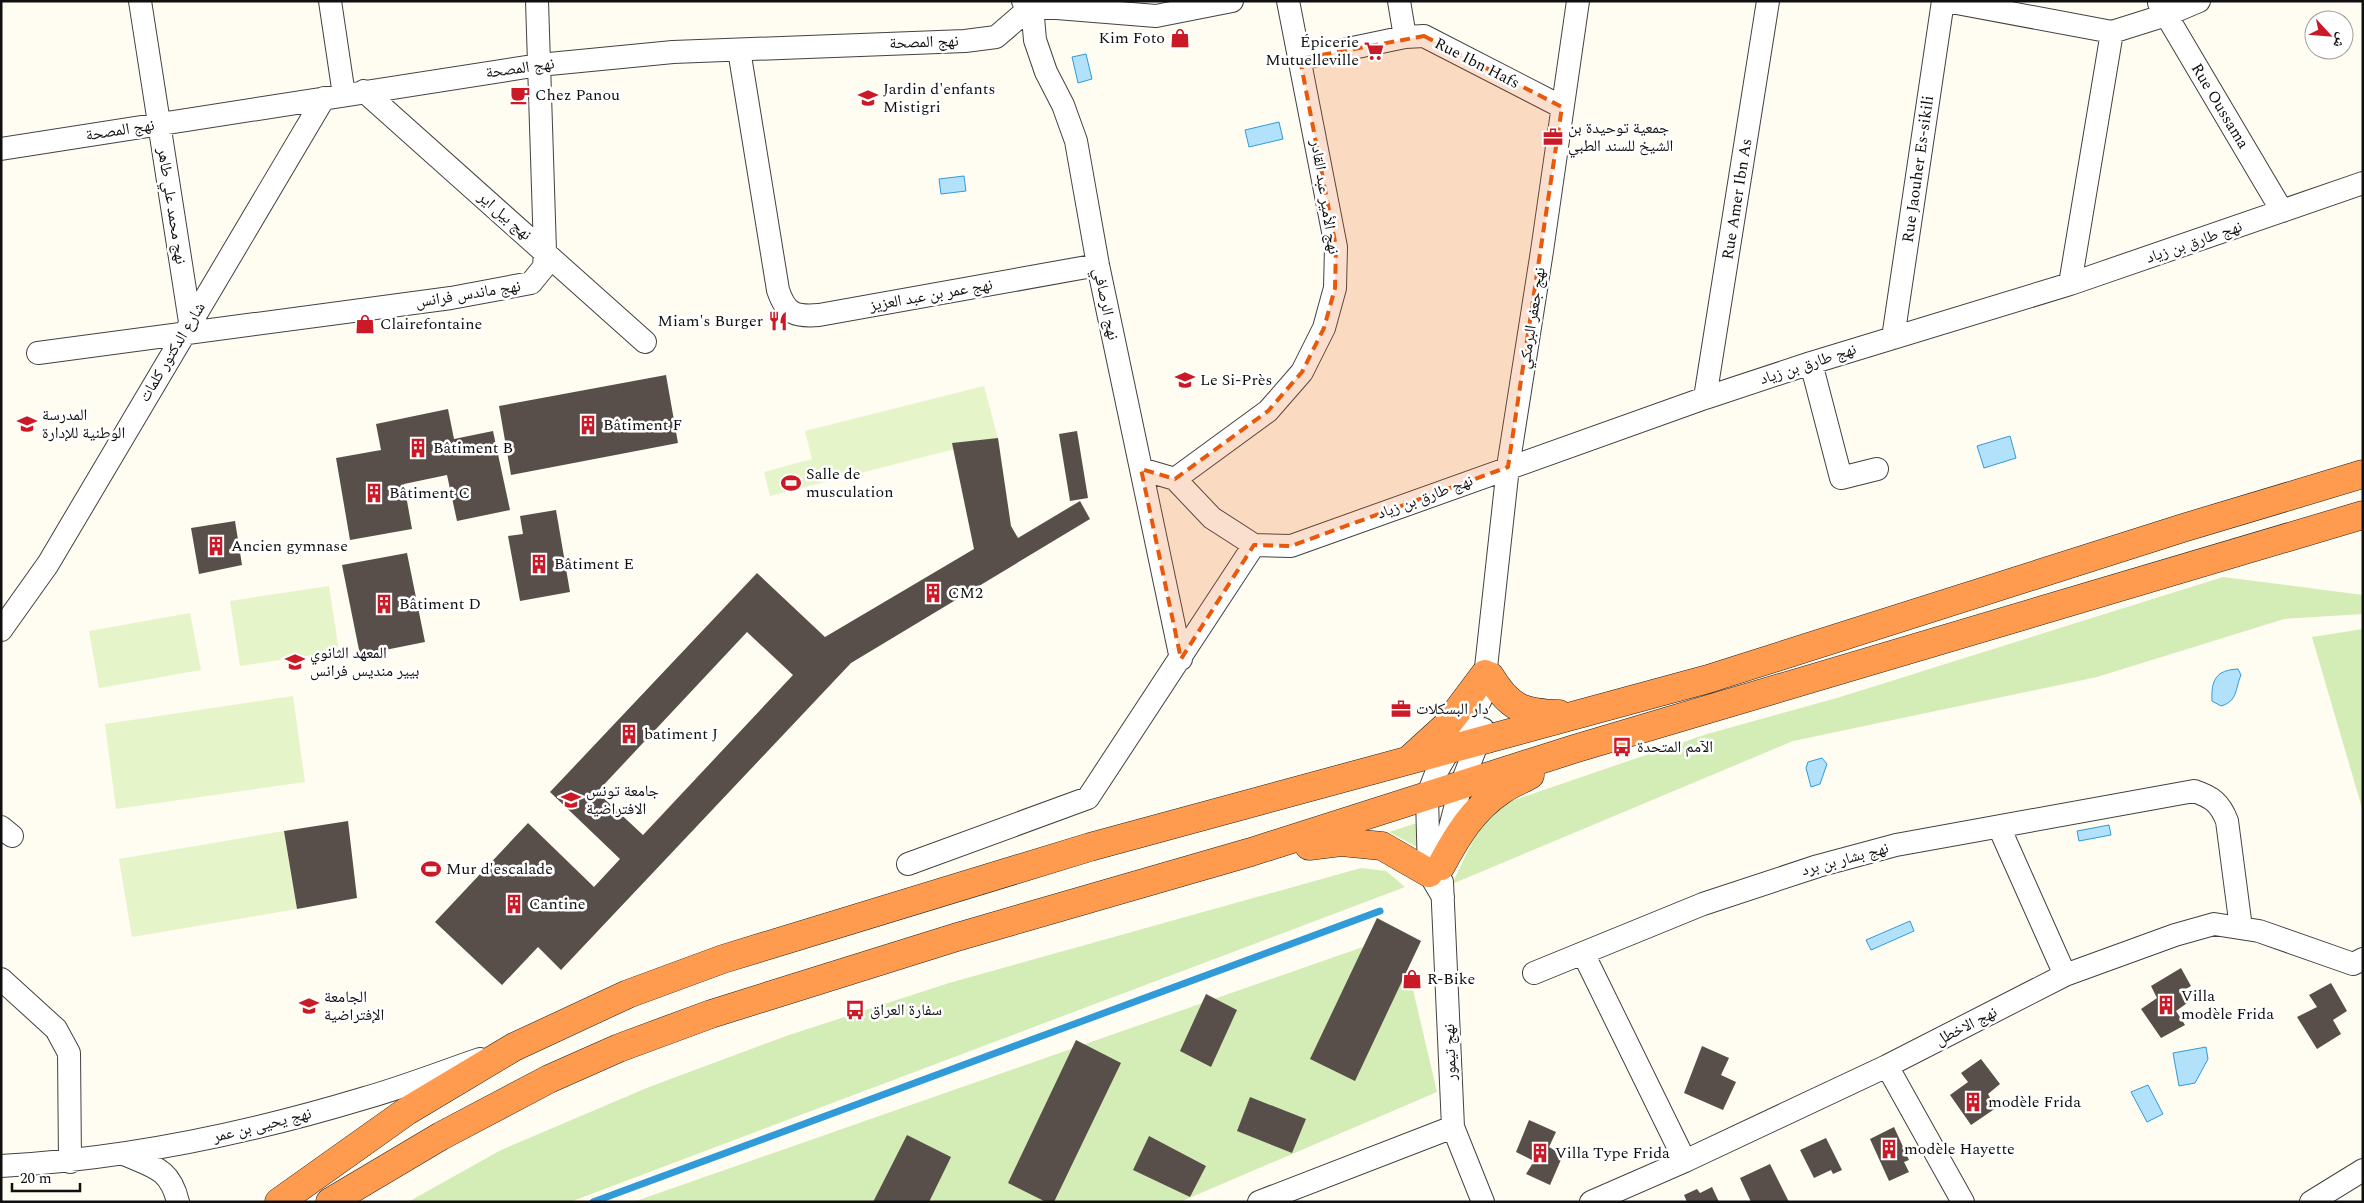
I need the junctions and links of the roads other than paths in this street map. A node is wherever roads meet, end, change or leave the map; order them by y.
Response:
1 (140, 1) edge
2 (330, 1) edge
3 (537, 1) edge
4 (1232, 1) edge
5 (1288, 1) edge
6 (1399, 1) edge
7 (1578, 1) edge
8 (1768, 1) edge
9 (1944, 1) edge
10 (2199, 1) edge
11 (1029, 3) edge
12 (2162, 8) edge
13 (2112, 32) junction
14 (1405, 37) junction
15 (739, 50) junction
16 (1300, 59) junction
17 (539, 65) junction
18 (344, 95) junction
19 (1562, 107) junction
20 (159, 124) junction
21 (1, 149) edge
22 (2363, 182) edge
23 (2282, 211) junction
24 (545, 251) junction
25 (1098, 265) junction
26 (2070, 284) junction
27 (187, 328) junction
28 (1893, 338) junction
29 (645, 342) dead end
30 (38, 353) dead end
31 (1811, 363) junction
32 (1706, 398) junction
33 (1508, 467) junction
34 (1141, 468) junction
35 (1877, 469) dead end
36 (2363, 474) edge
37 (1175, 479) junction
38 (2363, 515) edge
39 (1254, 545) junction
40 (1, 630) edge
41 (1181, 659) junction
42 (1488, 675) junction
43 (1708, 679) junction
44 (1578, 714) junction
45 (1574, 749) junction
46 (1459, 754) junction
47 (1409, 760) junction
48 (1460, 785) junction
49 (1427, 797) junction
50 (1999, 827) junction
51 (1251, 852) junction
52 (908, 864) dead end
53 (1435, 870) junction
54 (1156, 878) junction
55 (2241, 928) junction
56 (1583, 953) junction
57 (2359, 967) edge
58 (1534, 973) dead end
59 (2065, 975) junction
60 (1, 979) edge
61 (514, 1047) junction
62 (1887, 1066) junction
63 (407, 1111) junction
64 (1453, 1127) junction
65 (441, 1136) junction
66 (124, 1154) junction
67 (1685, 1161) junction
68 (70, 1162) junction
69 (1, 1166) edge
70 (2363, 1170) edge
71 (178, 1201) edge
72 (268, 1202) edge
73 (279, 1202) edge
74 (330, 1202) edge
75 (348, 1202) edge
76 (1259, 1202) edge
77 (1483, 1202) edge
78 (1591, 1202) edge
79 (1963, 1202) edge
80 (2311, 1202) edge

1 - 20 street, نهج محمد علي طاهر
2 - 18 street
3 - 17 street, نهج ماندس فرانس
4 - 11 street
5 - 16 street, نهج الأمير عبد القادر
6 - 14 street
7 - 19 street, نهج جعفر البرمكي
8 - 32 street, Rue Amer Ibn As
9 - 13 street
9 - 28 street, Rue Jaouher Es-sikili
10 - 12 street
11 - 15 street, نهج المصحة
11 - 25 street, نهج الرصافي
12 - 13 street
12 - 23 street, Rue Oussama
13 - 26 street
14 - 16 street, Rue Ibn Hafs
14 - 19 street, Rue Ibn Hafs
15 - 17 street, نهج المصحة
15 - 25 street, نهج عمر بن عبد العزيز
16 - 37 street, نهج الأمير عبد القادر
17 - 18 street, نهج المصحة
17 - 24 street, نهج ماندس فرانس
18 - 20 street, نهج المصحة
18 - 24 street, نهج بيل اير
18 - 27 street, شارع الدكتور كلمات
19 - 33 street, نهج جعفر البرمكي
20 - 21 street, نهج المصحة
20 - 27 street, نهج محمد علي طاهر
22 - 23 street, نهج طارق بن زياد
23 - 26 street, نهج طارق بن زياد
24 - 27 street, نهج ماندس فرانس
24 - 29 street, نهج بيل اير
25 - 34 street, نهج الرصافي
26 - 28 street, نهج طارق بن زياد
27 - 30 street, نهج ماندس فرانس
27 - 40 street, شارع الدكتور كلمات
28 - 31 street, نهج طارق بن زياد
31 - 32 street, نهج طارق بن زياد
31 - 35 street
32 - 33 street, نهج طارق بن زياد
33 - 39 street, نهج طارق بن زياد
33 - 42 street, نهج جعفر البرمكي
34 - 37 street
34 - 41 street, نهج الرصافي
36 - 43 highway
37 - 39 street
38 - 45 highway
39 - 41 street
41 - 52 street
42 - 44 highway
42 - 46 street, نهج جعفر البرمكي
42 - 46 street, نهج جعفر البرمكي
42 - 47 highway
43 - 44 highway
43 - 46 highway
44 - 46 highway
45 - 48 highway
45 - 53 highway
46 - 47 highway
46 - 48 street
46 - 49 highway
46 - 49 street
46 - 54 highway
47 - 61 highway
48 - 49 highway
48 - 53 street
49 - 51 highway
49 - 53 street
50 - 55 street, نهج بشار بن برد
50 - 56 street, نهج بشار بن برد
50 - 59 street
51 - 53 highway
51 - 54 highway
53 - 64 street, نهج تيمور
54 - 65 highway
55 - 57 street, نهج الاخطل
55 - 59 street, نهج الاخطل
56 - 58 street, نهج بشار بن برد
56 - 67 street
59 - 62 street, نهج الاخطل
60 - 68 street
61 - 63 highway
61 - 66 street, نهج يحيى بن عمر
62 - 67 street, نهج الاخطل
62 - 79 street
63 - 72 highway
63 - 73 highway
64 - 76 street
64 - 77 street, نهج تيمور
65 - 74 highway
65 - 75 highway
66 - 68 street, نهج يحيى بن عمر
66 - 71 street
67 - 78 street, نهج الاخطل
68 - 69 street, نهج يحيى بن عمر
70 - 80 street

